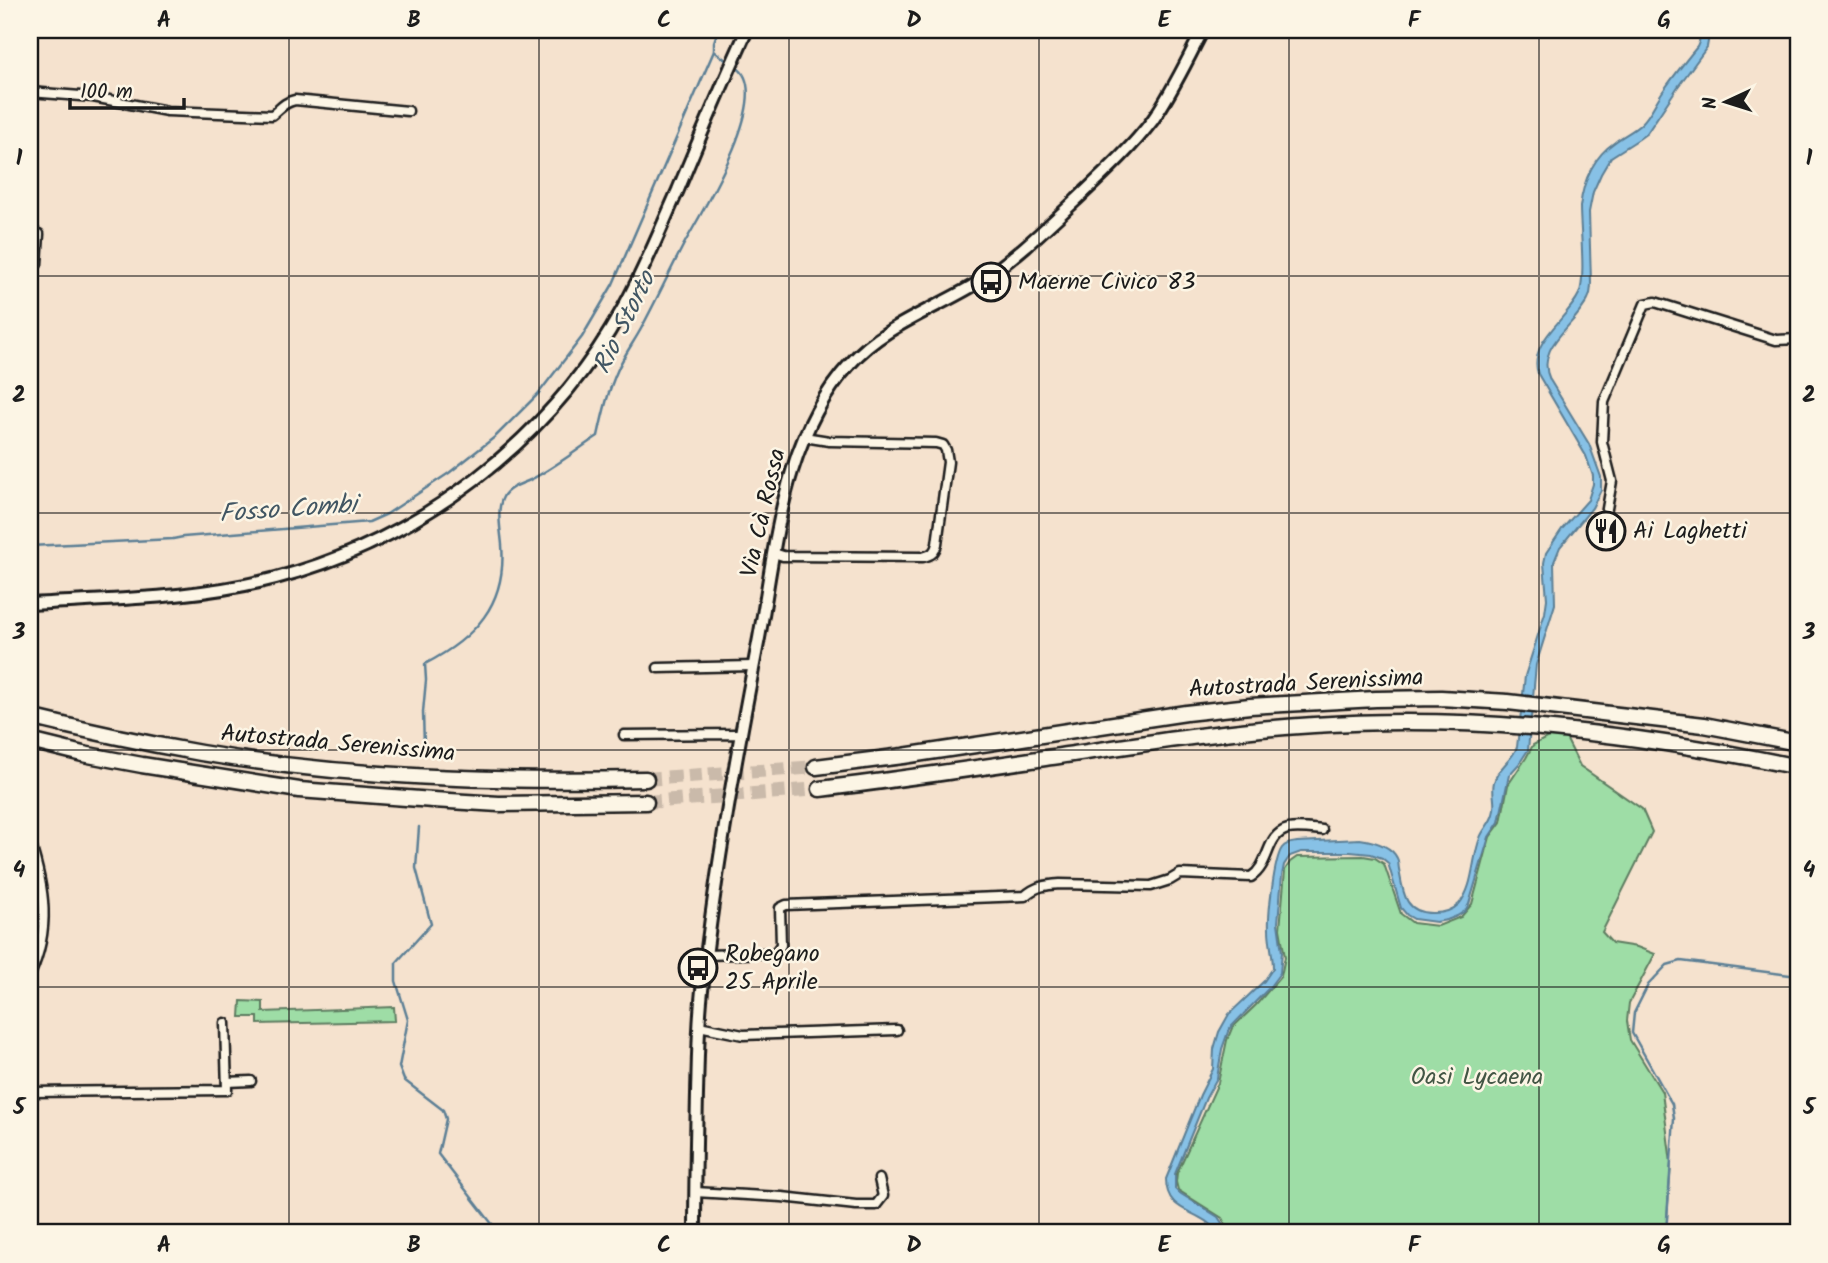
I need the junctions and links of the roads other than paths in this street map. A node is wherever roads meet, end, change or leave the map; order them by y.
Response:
1 (1203, 30) edge
2 (746, 32) edge
3 (30, 92) edge
4 (408, 111) dead end
5 (30, 234) edge
6 (37, 264) dead end
7 (1798, 339) edge
8 (804, 437) junction
9 (1604, 526) dead end
10 (774, 554) junction
11 (30, 604) edge
12 (753, 666) junction
13 (658, 668) dead end
14 (30, 717) edge
15 (624, 735) dead end
16 (742, 735) junction
17 (30, 741) edge
18 (1798, 743) edge
19 (816, 766) tunnel mouth
20 (1798, 767) edge
21 (646, 779) tunnel mouth
22 (820, 789) tunnel mouth
23 (646, 802) tunnel mouth
24 (1322, 830) dead end
25 (30, 842) edge
26 (707, 955) junction
27 (30, 975) edge
28 (225, 1023) dead end
29 (699, 1026) junction
30 (897, 1030) dead end
31 (251, 1081) dead end
32 (227, 1082) junction
33 (30, 1092) edge
34 (878, 1179) dead end
35 (695, 1192) junction
36 (695, 1233) edge

1 - 8 main road, Via Cà Rossa
2 - 11 main road
3 - 4 street
5 - 6 street
7 - 9 street
8 - 10 main road, Via Cà Rossa
8 - 10 street
10 - 12 main road, Via Cà Rossa
12 - 13 street
12 - 16 main road, Via Cà Rossa
14 - 21 highway, Autostrada Serenissima
15 - 16 street
16 - 26 main road, Via Cà Rossa
17 - 23 highway, Autostrada Serenissima
18 - 19 highway, Autostrada Serenissima
20 - 22 highway, Autostrada Serenissima
24 - 26 street
25 - 27 street
26 - 29 main road, Via Cà Rossa
28 - 32 street
29 - 30 street
29 - 35 main road, Via Cà Rossa
31 - 32 street
32 - 33 street
34 - 35 street
35 - 36 main road, Via Cà Rossa

